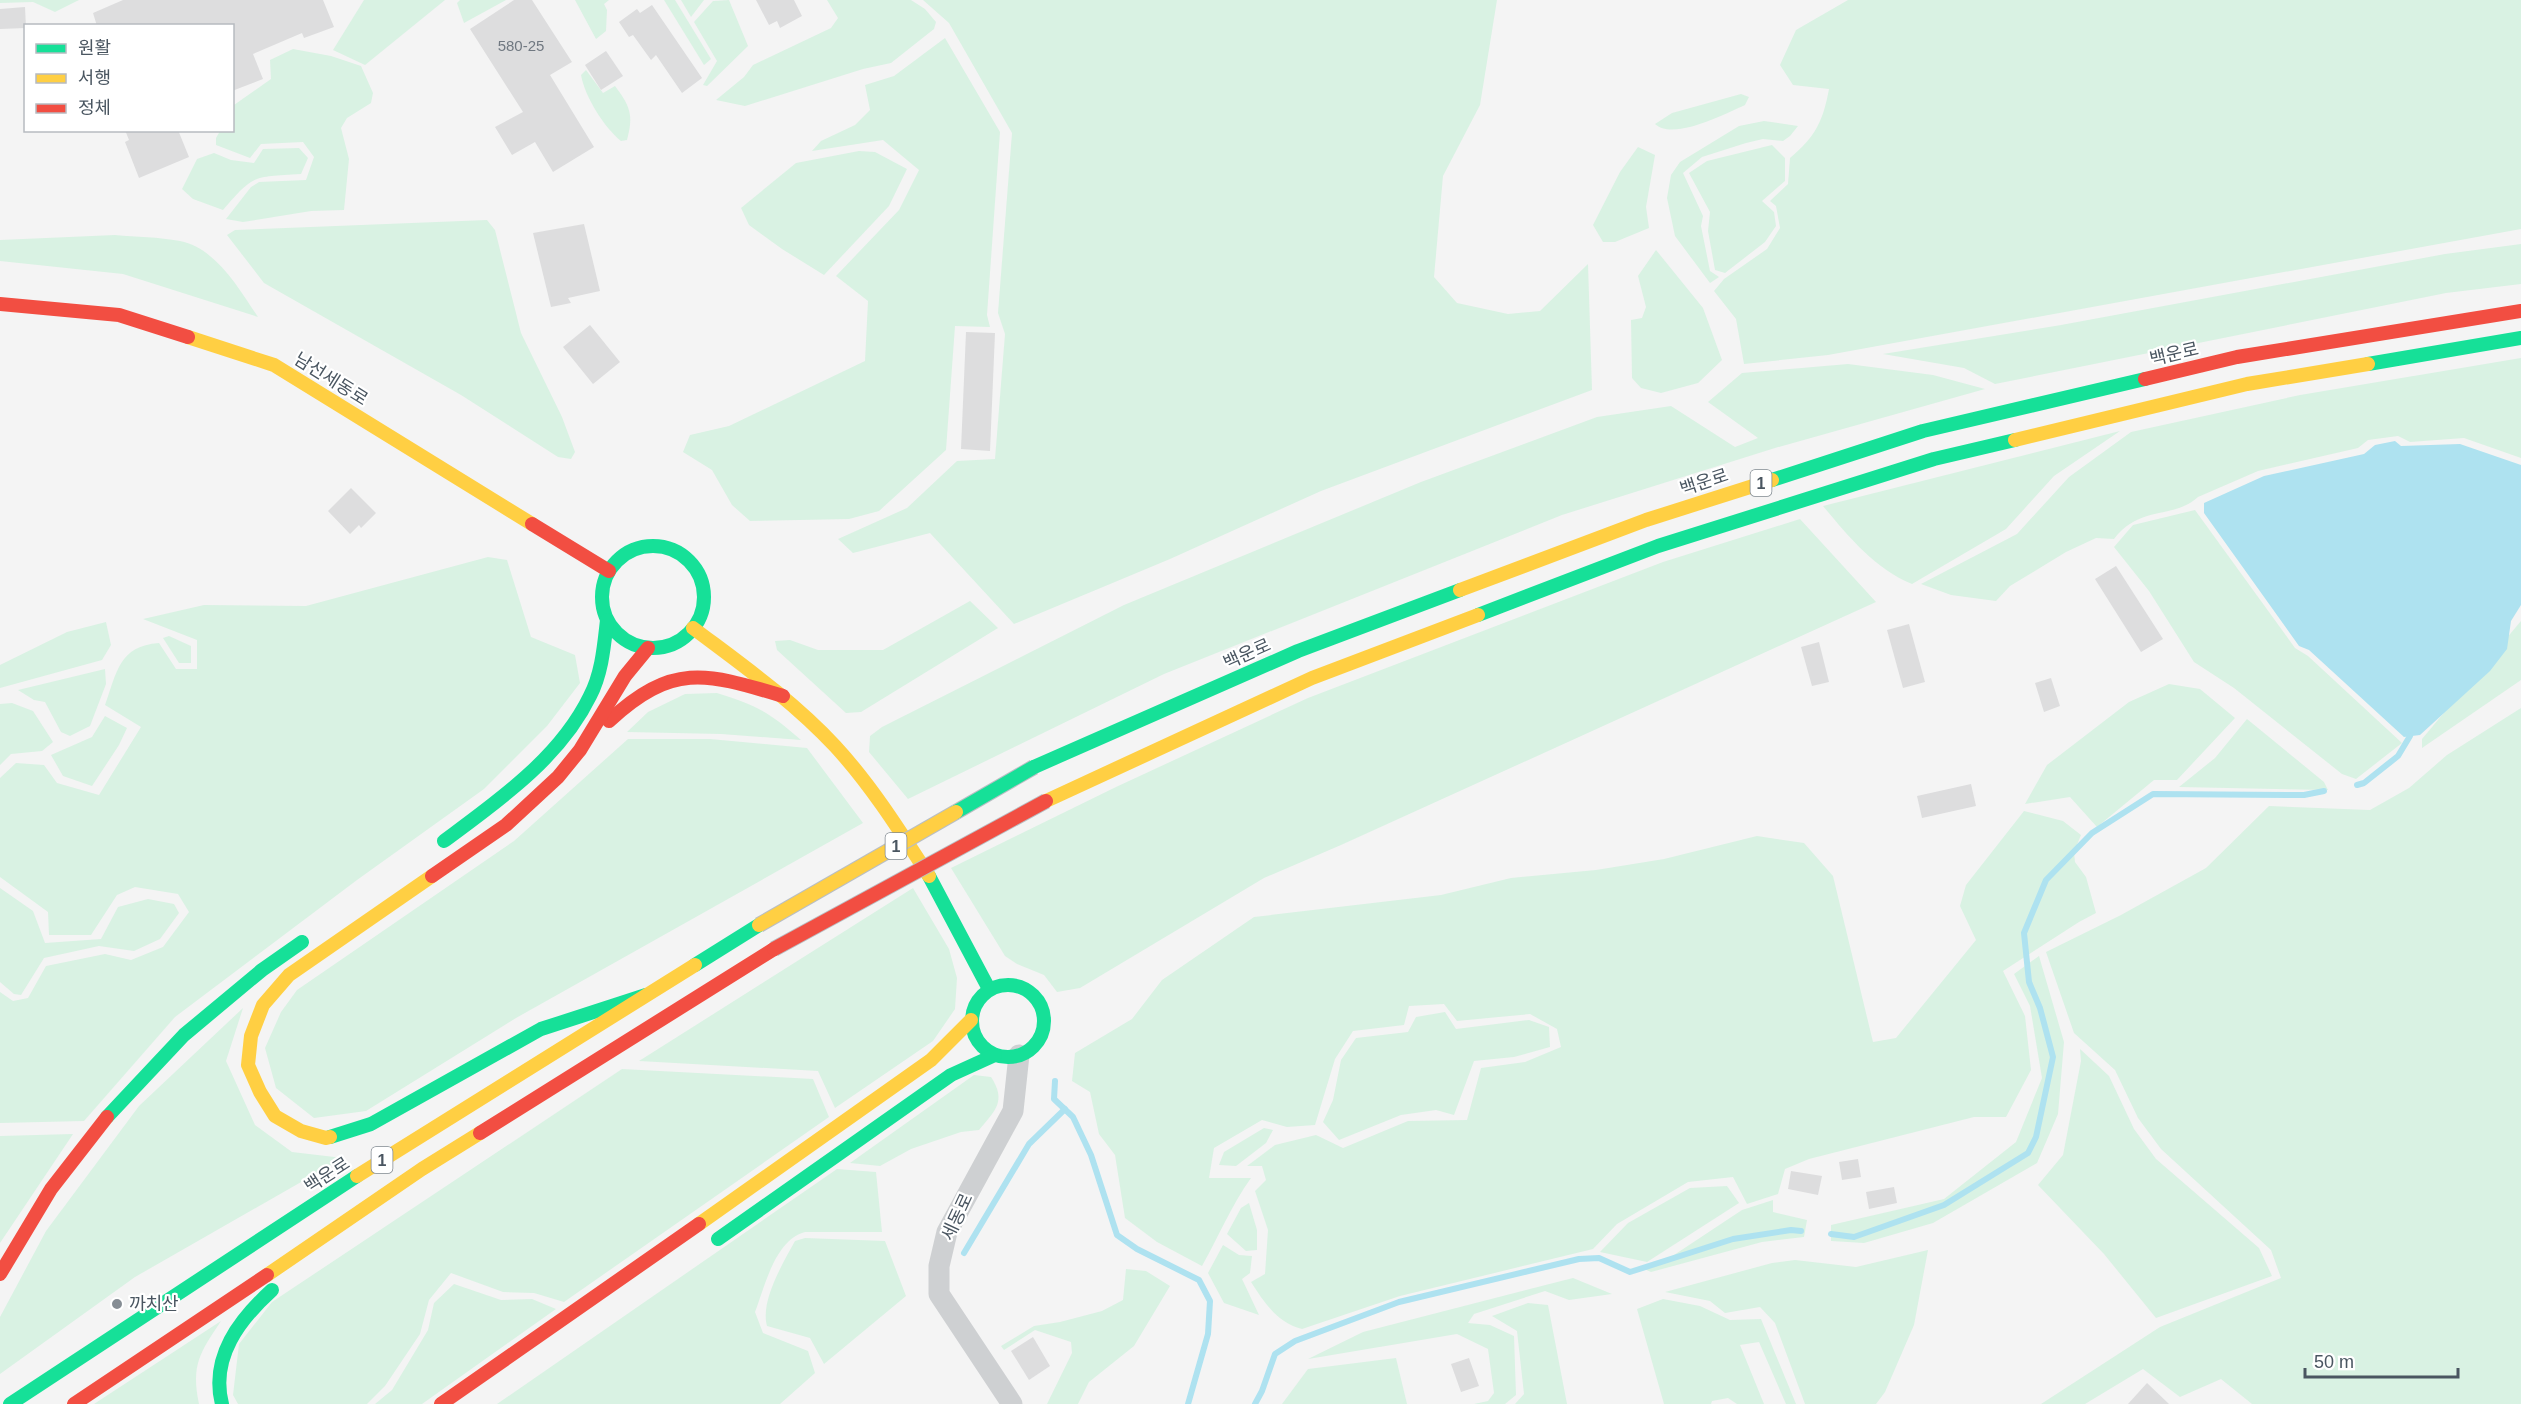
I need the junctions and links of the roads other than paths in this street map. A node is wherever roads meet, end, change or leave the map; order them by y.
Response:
1 (0, 304) edge
2 (2521, 311) edge
3 (2521, 338) edge
4 (609, 571) junction
5 (608, 620) junction
6 (693, 628) junction
7 (648, 648) junction
8 (783, 696) junction
9 (580, 750) junction
10 (429, 853) dead end
11 (309, 936) dead end
12 (989, 989) junction
13 (646, 995) junction
14 (971, 1020) junction
15 (612, 1050) junction
16 (995, 1055) junction
17 (1019, 1055) junction
18 (363, 1226) dead end
19 (704, 1249) dead end
20 (0, 1274) edge
21 (285, 1281) dead end
22 (10, 1404) edge
23 (74, 1404) edge
24 (222, 1404) edge
25 (441, 1404) edge
26 (1012, 1404) edge

1 - 4 main road, 남선세동로
2 - 13 main road, 백운로 / 1, bridge
3 - 15 main road, 1, bridge
4 - 5 main road
4 - 6 main road
5 - 7 main road
5 - 10 main road
6 - 7 main road
6 - 8 main road
7 - 9 main road
8 - 9 main road
8 - 12 main road
9 - 13 main road
11 - 20 main road
12 - 14 main road
12 - 17 main road
13 - 22 main road, 백운로 / 1
14 - 16 main road
14 - 25 main road
15 - 18 main road
15 - 23 main road, 1
16 - 17 main road
16 - 19 main road
17 - 26 street, 세동로
21 - 24 main road

